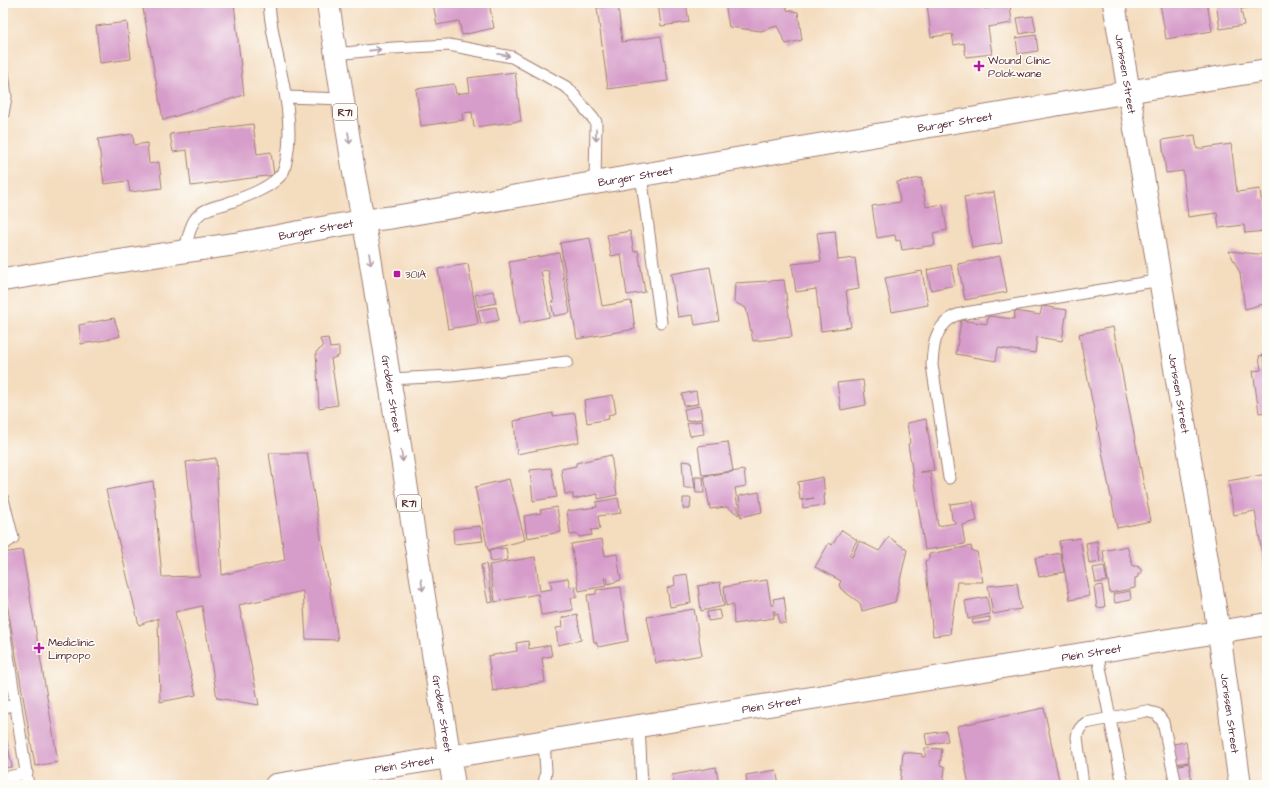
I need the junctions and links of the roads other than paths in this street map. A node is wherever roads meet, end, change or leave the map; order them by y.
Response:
1 (269, 3) edge
2 (328, 3) edge
3 (1114, 3) edge
4 (336, 54) junction
5 (1267, 70) edge
6 (3, 72) edge
7 (1129, 92) junction
8 (286, 97) junction
9 (343, 100) junction
10 (3, 114) edge
11 (641, 175) junction
12 (595, 183) junction
13 (364, 220) junction
14 (185, 251) junction
15 (3, 280) edge
16 (1160, 280) junction
17 (661, 322) dead end
18 (567, 362) dead end
19 (389, 380) junction
20 (949, 478) dead end
21 (3, 499) edge
22 (3, 546) edge
23 (3, 623) edge
24 (1267, 624) edge
25 (1219, 632) junction
26 (1097, 652) junction
27 (16, 705) junction
28 (3, 707) edge
29 (1109, 717) junction
30 (639, 726) junction
31 (544, 742) junction
32 (450, 757) junction
33 (27, 773) junction
34 (3, 778) edge
35 (28, 785) edge
36 (276, 785) edge
37 (454, 785) edge
38 (544, 785) edge
39 (642, 785) edge
40 (1083, 785) edge
41 (1122, 785) edge
42 (1176, 785) edge
43 (1240, 785) edge

1 - 8 lane
2 - 4 street, Grobler Street / R71
3 - 7 street, Jorissen Street
4 - 9 street, Grobler Street / R71
4 -> 12 lane
5 - 7 street, Burger Street
6 - 10 lane
7 - 11 street, Burger Street
7 - 16 street, Jorissen Street
8 - 9 lane
8 - 14 lane
9 -> 13 street, Grobler Street / R71
11 - 12 street, Burger Street
11 - 17 lane
12 - 13 street, Burger Street
13 - 14 street, Burger Street
13 -> 19 street, Grobler Street / R71
14 - 15 street, Burger Street
16 - 20 lane
16 - 25 street, Jorissen Street
18 - 19 lane
19 -> 32 street, Grobler Street / R71
21 - 22 lane
23 - 27 lane
24 - 25 street, Plein Street
25 - 26 street, Plein Street
25 - 43 street, Jorissen Street
26 - 29 lane
26 - 30 street, Plein Street
27 - 28 lane
27 - 33 lane
29 - 40 lane
29 - 41 lane
29 - 42 lane
30 - 31 street, Plein Street
30 - 39 lane
31 - 32 street, Plein Street
31 - 38 lane
32 - 36 street, Plein Street
32 - 37 street, Grobler Street / R71
33 - 34 lane
33 - 35 lane

